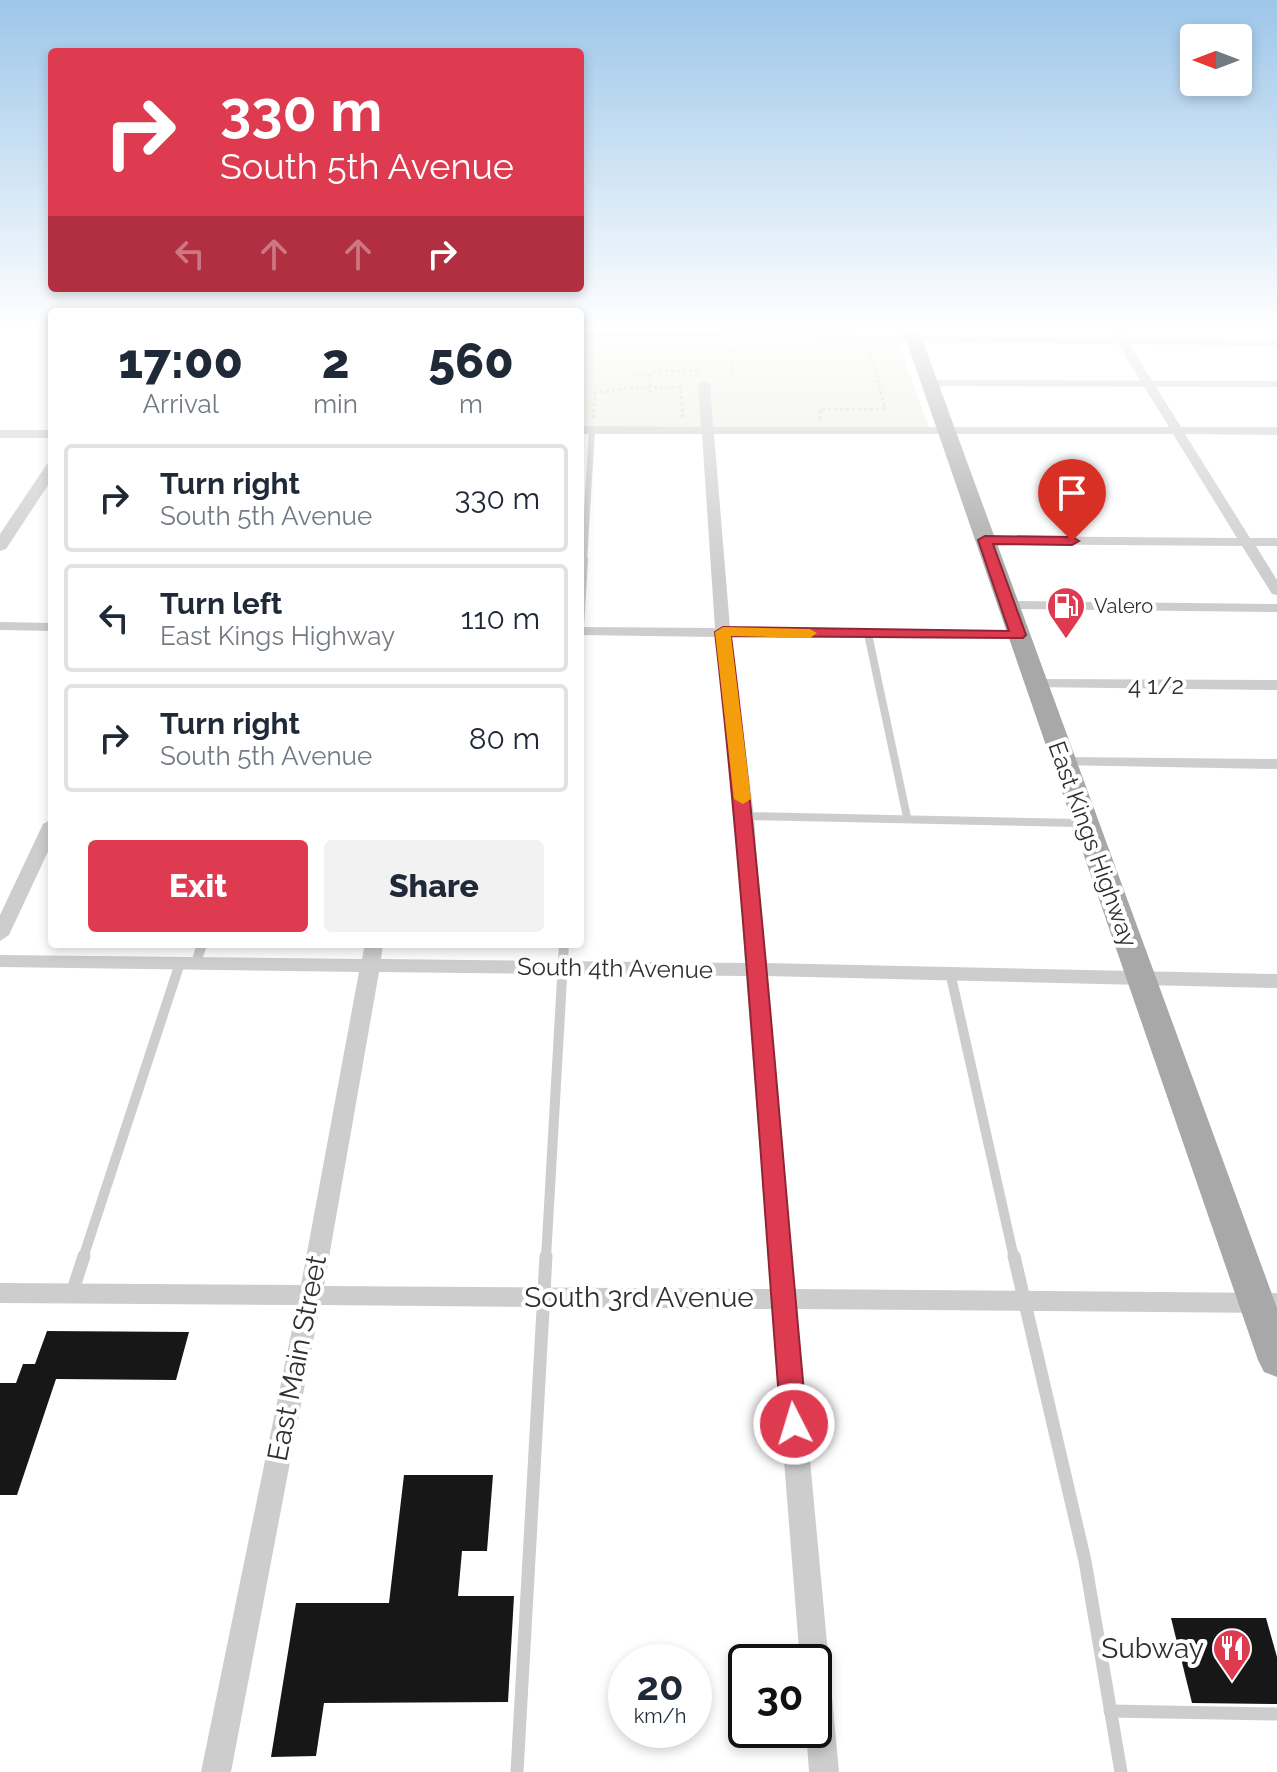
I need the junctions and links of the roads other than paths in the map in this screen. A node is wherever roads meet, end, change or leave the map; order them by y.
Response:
1 (706, 411) edge
2 (939, 411) edge
3 (1165, 411) edge
4 (588, 428) edge
5 (946, 430) junction
6 (1177, 430) junction
7 (707, 431) junction
8 (1277, 431) edge
9 (0, 434) edge
10 (48, 434) edge
11 (48, 473) edge
12 (584, 529) edge
13 (985, 540) junction
14 (1247, 541) junction
15 (1277, 542) edge
16 (0, 546) edge
17 (1277, 591) edge
18 (1008, 605) junction
19 (1277, 608) edge
20 (0, 626) edge
21 (48, 627) edge
22 (584, 630) edge
23 (723, 632) junction
24 (868, 634) junction
25 (1018, 635) junction
26 (1036, 684) junction
27 (1277, 685) edge
28 (1063, 762) junction
29 (1277, 764) edge
30 (745, 816) junction
31 (907, 817) junction
32 (1085, 823) junction
33 (48, 833) edge
34 (0, 935) edge
35 (564, 948) edge
36 (372, 954) edge
37 (193, 957) edge
38 (0, 961) edge
39 (563, 967) junction
40 (755, 971) junction
41 (950, 972) junction
42 (1141, 976) junction
43 (1277, 981) edge
44 (0, 1293) edge
45 (72, 1293) junction
46 (311, 1293) junction
47 (544, 1297) junction
48 (783, 1297) junction
49 (1026, 1302) junction
50 (1267, 1302) edge
51 (1277, 1360) edge
52 (1110, 1711) junction
53 (1277, 1714) edge
54 (216, 1772) edge
55 (517, 1772) edge
56 (824, 1772) edge
57 (1121, 1772) edge

1 - 7 street
2 - 5 main road, East Kings Highway
3 - 6 street
4 - 7 street
4 - 12 lane
5 - 6 street
5 - 7 street
5 - 13 main road, East Kings Highway
6 - 8 street
6 - 14 street
7 - 23 street
9 - 10 street
11 - 16 street
13 - 14 street
13 - 18 main road, East Kings Highway
14 - 15 street
14 - 17 street
18 - 19 lane
18 - 25 main road, East Kings Highway
20 - 21 street
22 - 23 street
23 - 24 street
23 - 30 street
24 - 25 street
24 - 31 lane
25 - 26 main road, East Kings Highway
26 - 27 street, 4 1/2
26 - 28 main road, East Kings Highway
28 - 29 street
28 - 32 main road, East Kings Highway
30 - 31 lane
30 - 40 street
31 - 32 lane
32 - 42 main road, East Kings Highway
33 - 34 street
35 - 39 lane
36 - 37 street, South 4th Avenue
36 - 39 street, South 4th Avenue
36 - 46 street, East Main Street
37 - 38 street, South 4th Avenue
37 - 45 lane
39 - 40 street, South 4th Avenue
39 - 47 lane
40 - 41 street, South 4th Avenue
40 - 48 street
41 - 42 street, South 4th Avenue
41 - 49 lane
42 - 43 street, South 4th Avenue
42 - 50 main road, East Kings Highway
44 - 45 street, South 3rd Avenue
45 - 46 street, South 3rd Avenue
46 - 47 street, South 3rd Avenue
46 - 54 street, East Main Street
47 - 48 street, South 3rd Avenue
47 - 55 lane
48 - 49 street, South 3rd Avenue
48 - 56 street
49 - 50 street, South 3rd Avenue
49 - 52 lane
50 - 51 main road, East Kings Highway
52 - 53 lane
52 - 57 lane

